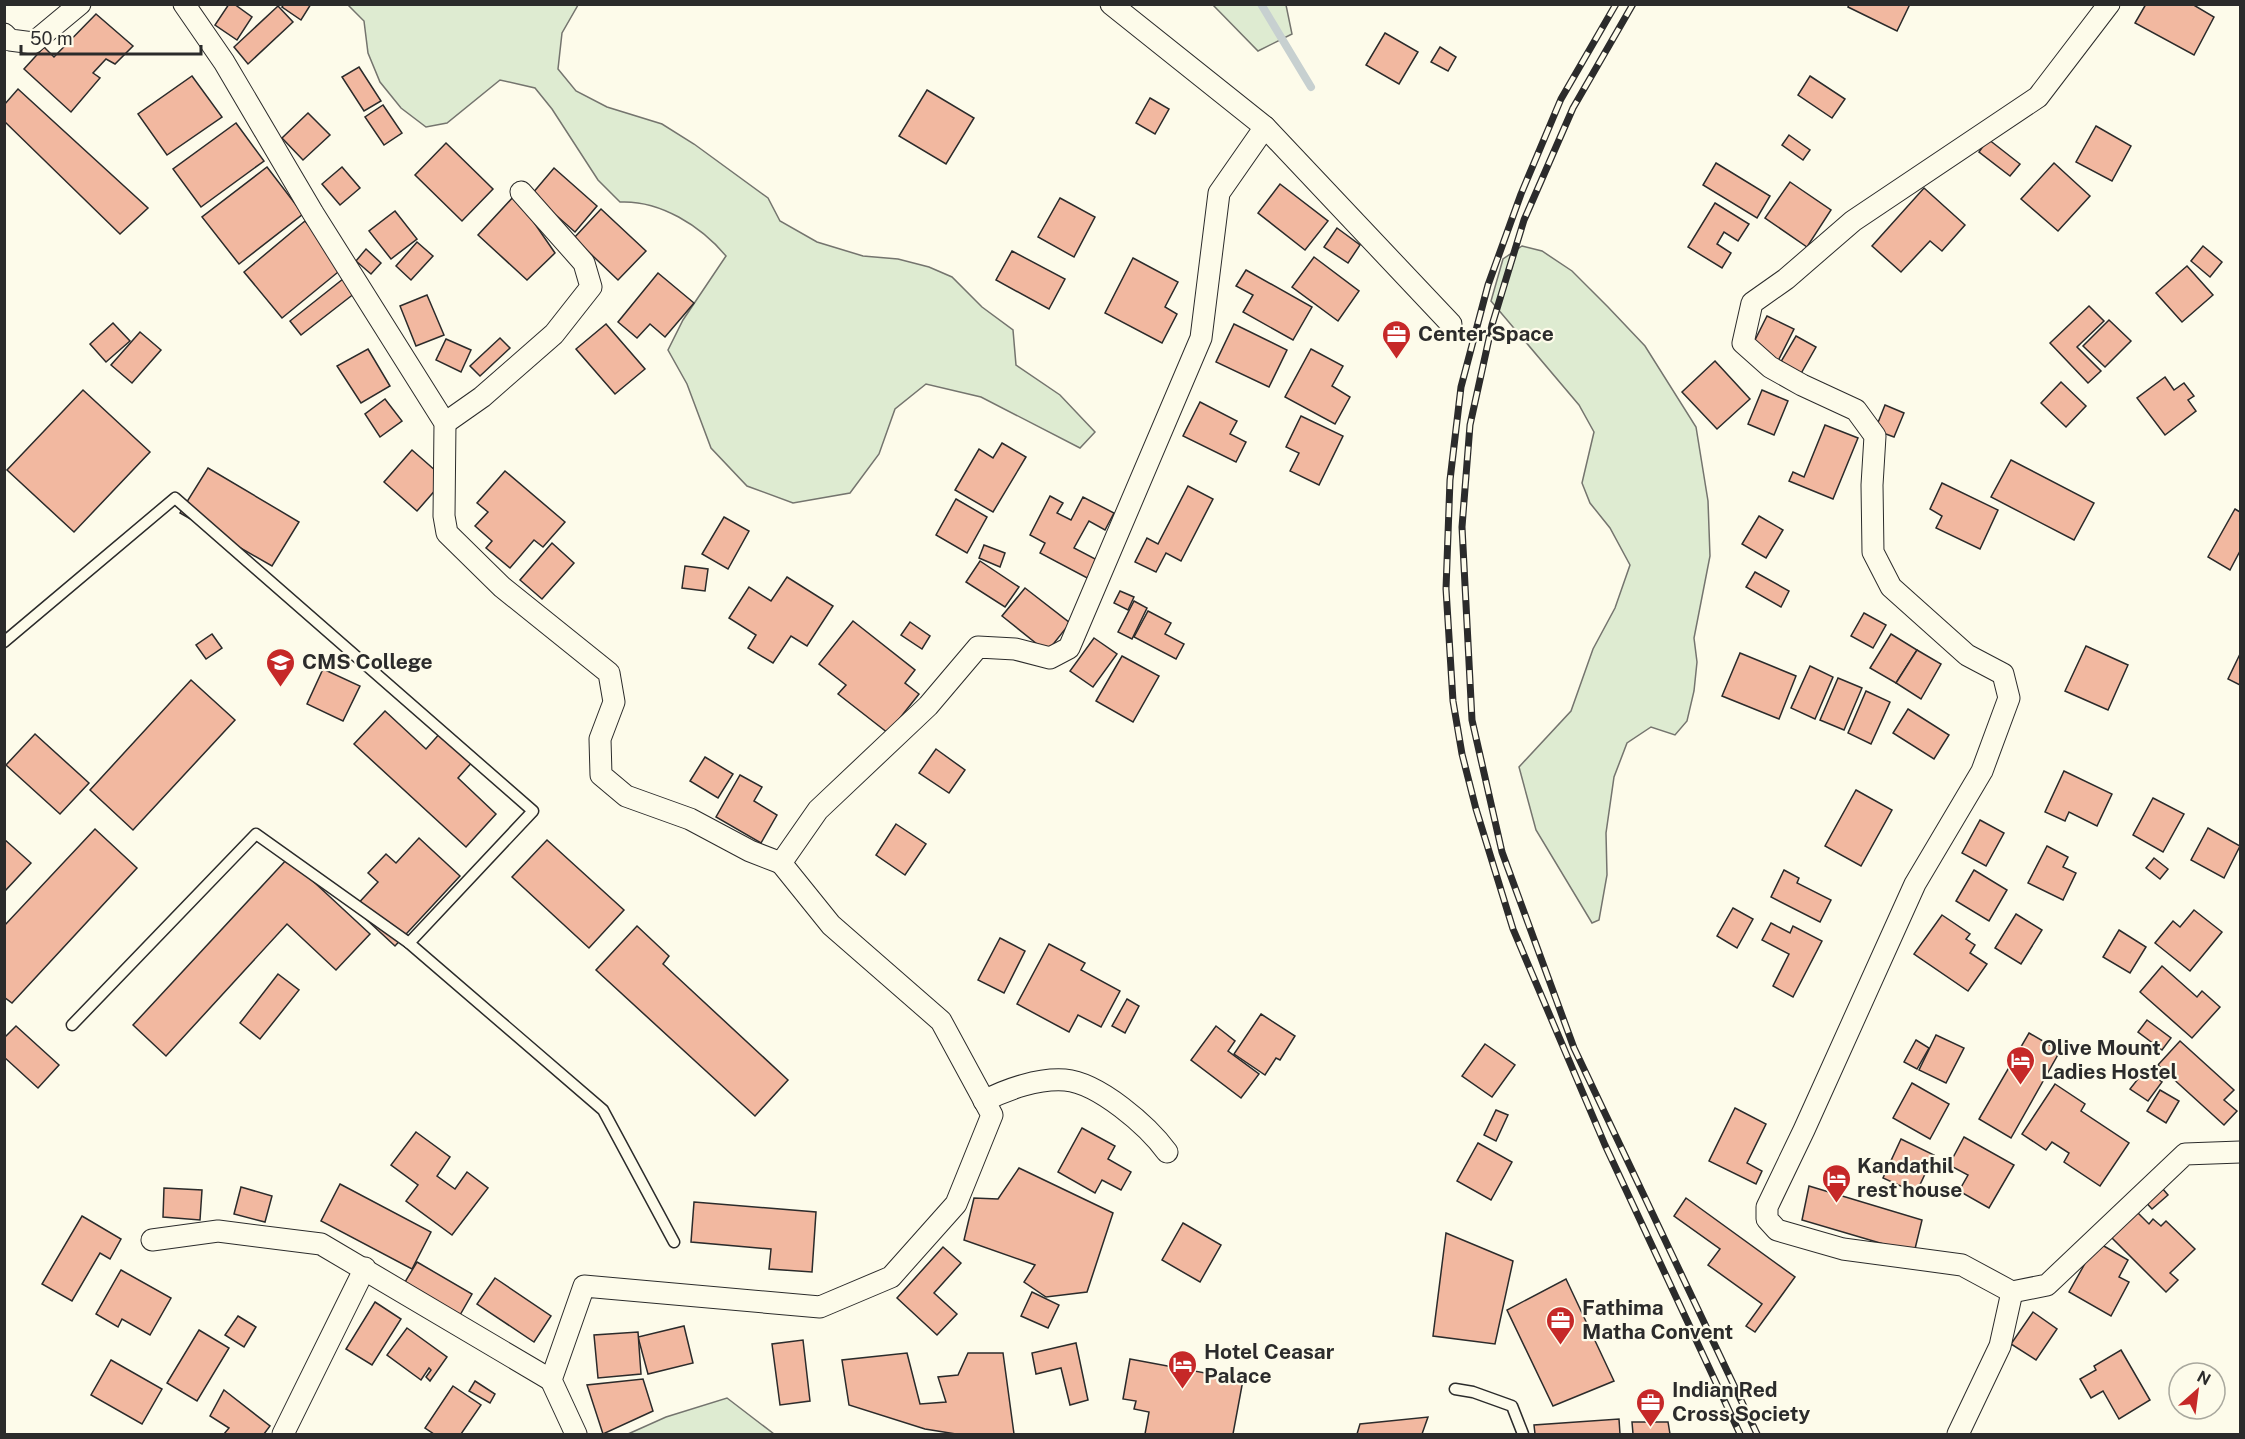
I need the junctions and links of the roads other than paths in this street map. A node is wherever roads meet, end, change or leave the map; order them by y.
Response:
1 (80, 4) edge
2 (184, 4) edge
3 (1111, 4) edge
4 (2109, 4) edge
5 (4, 34) edge
6 (1265, 127) junction
7 (521, 192) dead end
8 (1451, 324) dead end
9 (445, 423) junction
10 (4, 642) edge
11 (781, 863) junction
12 (409, 943) junction
13 (72, 1026) dead end
14 (984, 1101) junction
15 (1167, 1152) dead end
16 (2241, 1152) edge
17 (152, 1240) dead end
18 (675, 1242) dead end
19 (365, 1268) junction
20 (2012, 1292) junction
21 (551, 1380) junction
22 (1455, 1389) dead end
23 (283, 1434) edge
24 (576, 1434) edge
25 (1523, 1434) edge
26 (1958, 1434) edge

1 - 5 street
2 - 9 street
3 - 6 street
4 - 20 street
6 - 8 street
6 - 11 street
7 - 9 street
9 - 11 street
10 - 12 lane
11 - 14 street
12 - 13 lane
12 - 18 lane
14 - 15 street
14 - 21 street
16 - 20 street
17 - 19 street
19 - 21 street
19 - 23 street
20 - 26 street
21 - 24 street
22 - 25 lane

